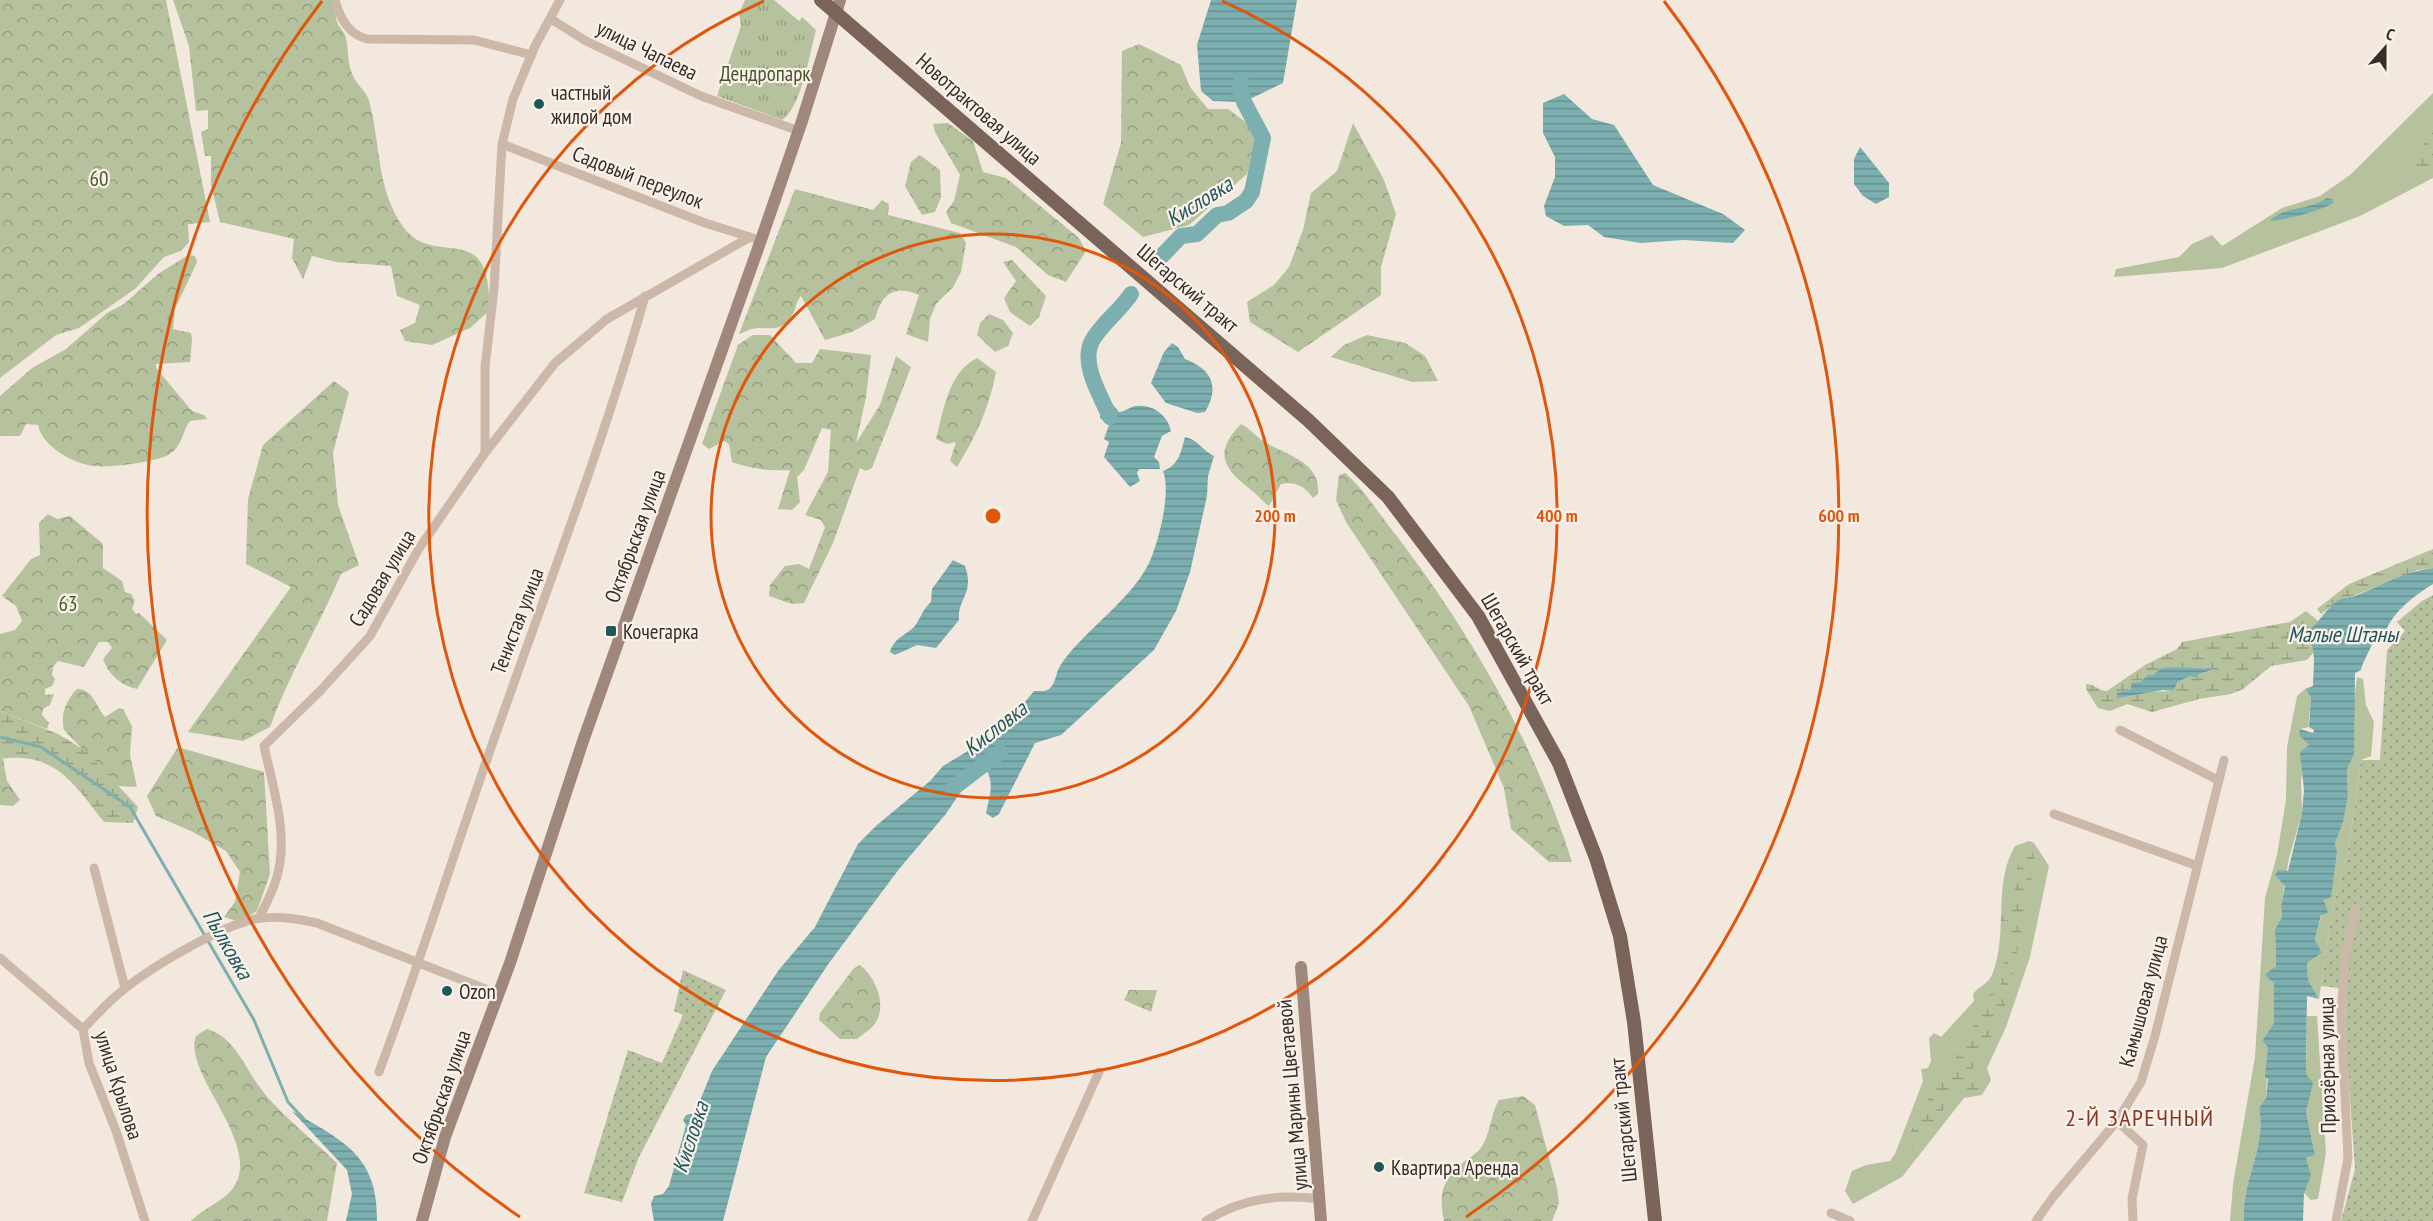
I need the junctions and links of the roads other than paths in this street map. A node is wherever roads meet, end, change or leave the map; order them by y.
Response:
1 (335, 0) edge
2 (560, 0) edge
3 (821, 0) edge
4 (838, 7) edge
5 (551, 18) junction
6 (532, 55) junction
7 (799, 131) junction
8 (502, 144) junction
9 (1095, 236) joint
10 (756, 239) junction
11 (645, 296) junction
12 (485, 453) junction
13 (2120, 730) dead end
14 (2224, 760) dead end
15 (2218, 780) junction
16 (2054, 814) dead end
17 (2195, 865) junction
18 (94, 868) dead end
19 (2356, 908) dead end
20 (259, 918) junction
21 (0, 958) edge
22 (420, 964) junction
23 (1301, 967) dead end
24 (126, 988) junction
25 (498, 994) junction
26 (83, 1029) junction
27 (379, 1072) dead end
28 (1099, 1072) dead end
29 (2117, 1121) junction
30 (1320, 1199) junction
31 (1831, 1213) dead end
32 (145, 1221) edge
33 (422, 1221) edge
34 (1032, 1221) edge
35 (1206, 1221) edge
36 (1321, 1221) edge
37 (1655, 1221) edge
38 (1850, 1221) edge
39 (2036, 1221) edge
40 (2133, 1221) edge
41 (2336, 1221) edge

1 - 6 street
2 - 5 street
3 - 4 main road, Новотрактовая улица
4 - 7 street, Октябрьская улица
4 - 9 main road, Новотрактовая улица
5 - 6 street
5 - 7 street, улица Чапаева
6 - 8 street
7 - 10 street, Октябрьская улица
8 - 10 street, Садовый переулок
8 - 12 street
9 - 37 main road, Шегарский тракт
10 - 11 street
10 - 25 street, Октябрьская улица
11 - 12 street, Садовая улица
11 - 22 street, Тенистая улица
12 - 20 street, Садовая улица
13 - 15 street
14 - 15 street, Камышовая улица
15 - 17 street, Камышовая улица
16 - 17 street
17 - 29 street, Камышовая улица
18 - 24 street
19 - 41 street, Приозёрная улица
20 - 22 street
20 - 24 street
21 - 26 street, улица Крылова
22 - 25 street
22 - 27 street, Тенистая улица
23 - 30 street, улица Марины Цветаевой
24 - 26 street
25 - 33 street, Октябрьская улица
26 - 32 street, улица Крылова
28 - 34 street
29 - 39 street, Камышовая улица
29 - 40 street
30 - 35 street
30 - 36 street, улица Марины Цветаевой
31 - 38 street

